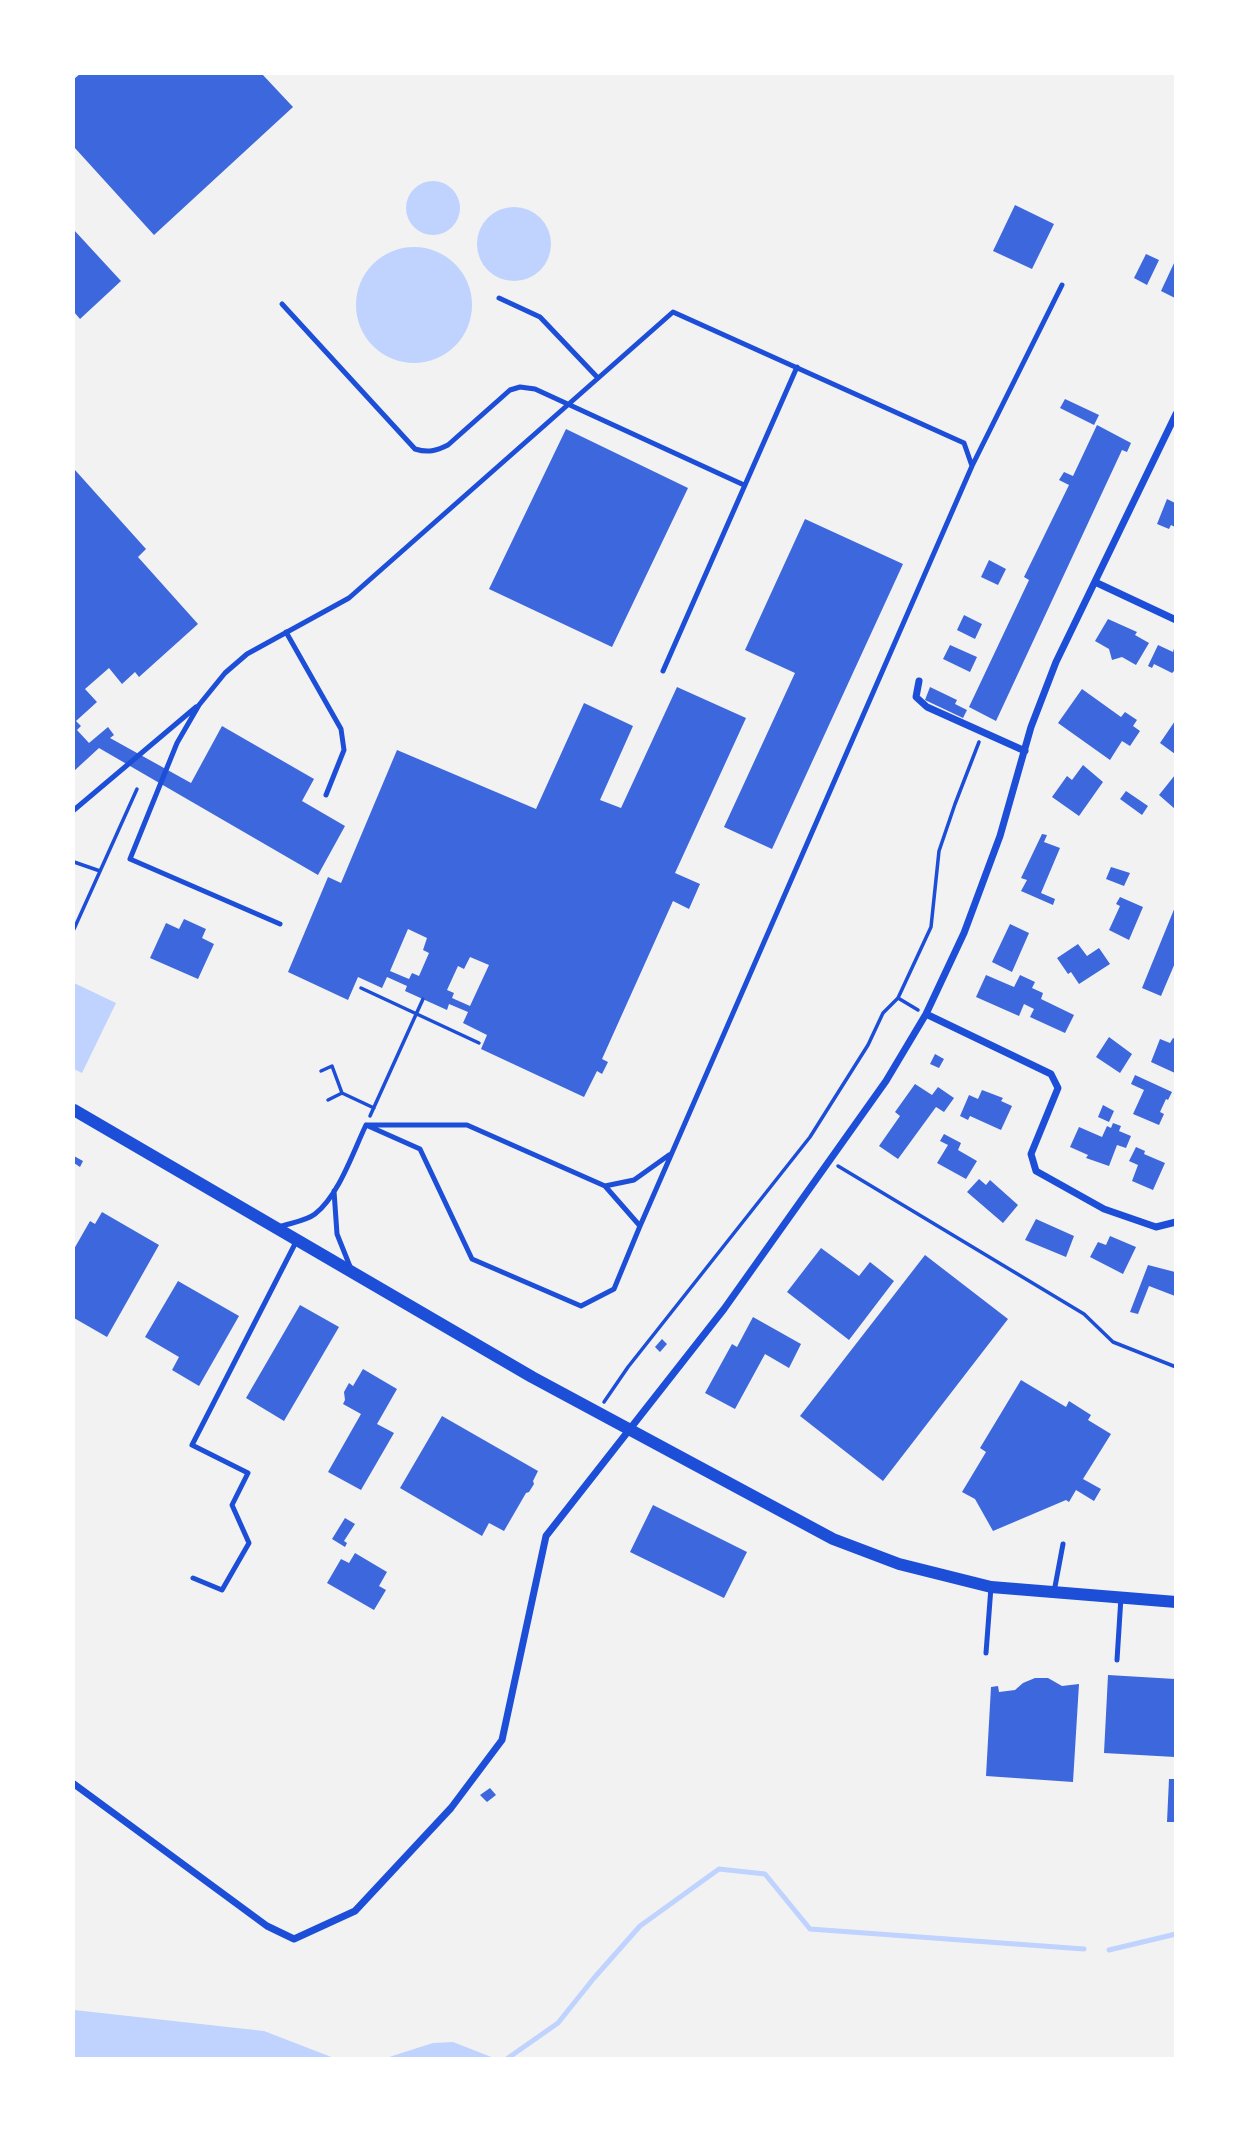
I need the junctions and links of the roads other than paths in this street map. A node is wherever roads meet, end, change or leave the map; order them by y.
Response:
1 (1062, 285) dead end
2 (499, 298) dead end
3 (282, 304) dead end
4 (797, 367) junction
5 (598, 378) junction
6 (568, 404) junction
7 (1175, 414) edge
8 (972, 466) junction
9 (744, 485) junction
10 (1095, 582) junction
11 (1175, 620) edge
12 (286, 632) junction
13 (663, 671) dead end
14 (919, 681) dead end
15 (199, 705) junction
16 (1025, 751) junction
17 (326, 795) dead end
18 (74, 810) edge
19 (281, 923) dead end
20 (926, 1014) junction
21 (74, 1110) edge
22 (366, 1125) junction
23 (671, 1154) junction
24 (605, 1186) junction
25 (334, 1191) junction
26 (1175, 1222) edge
27 (640, 1226) junction
28 (276, 1228) junction
29 (297, 1240) junction
30 (352, 1272) junction
31 (629, 1431) junction
32 (1063, 1544) dead end
33 (193, 1578) dead end
34 (991, 1587) junction
35 (1054, 1592) junction
36 (1121, 1597) junction
37 (1175, 1602) edge
38 (986, 1653) dead end
39 (1117, 1660) dead end
40 (74, 1784) edge

1 - 8 lane
2 - 5 lane
3 - 6 lane
4 - 5 lane
4 - 8 lane
4 - 9 lane
5 - 6 lane
6 - 9 lane
6 - 12 lane
7 - 10 street
8 - 23 lane
9 - 13 lane
10 - 11 street
10 - 16 street
12 - 15 lane
12 - 17 lane
14 - 16 street
15 - 18 lane
15 - 19 lane
16 - 20 street
20 - 26 street
20 - 31 street
21 - 28 street
22 - 24 lane
22 - 25 lane
22 - 27 lane
23 - 24 lane
23 - 27 lane
24 - 27 lane
25 - 28 lane
25 - 30 lane
28 - 29 street
29 - 30 street
29 - 33 lane
30 - 31 street
31 - 34 street
31 - 40 street
32 - 35 lane
34 - 35 street
34 - 38 lane
35 - 36 street
36 - 37 street
36 - 39 lane

